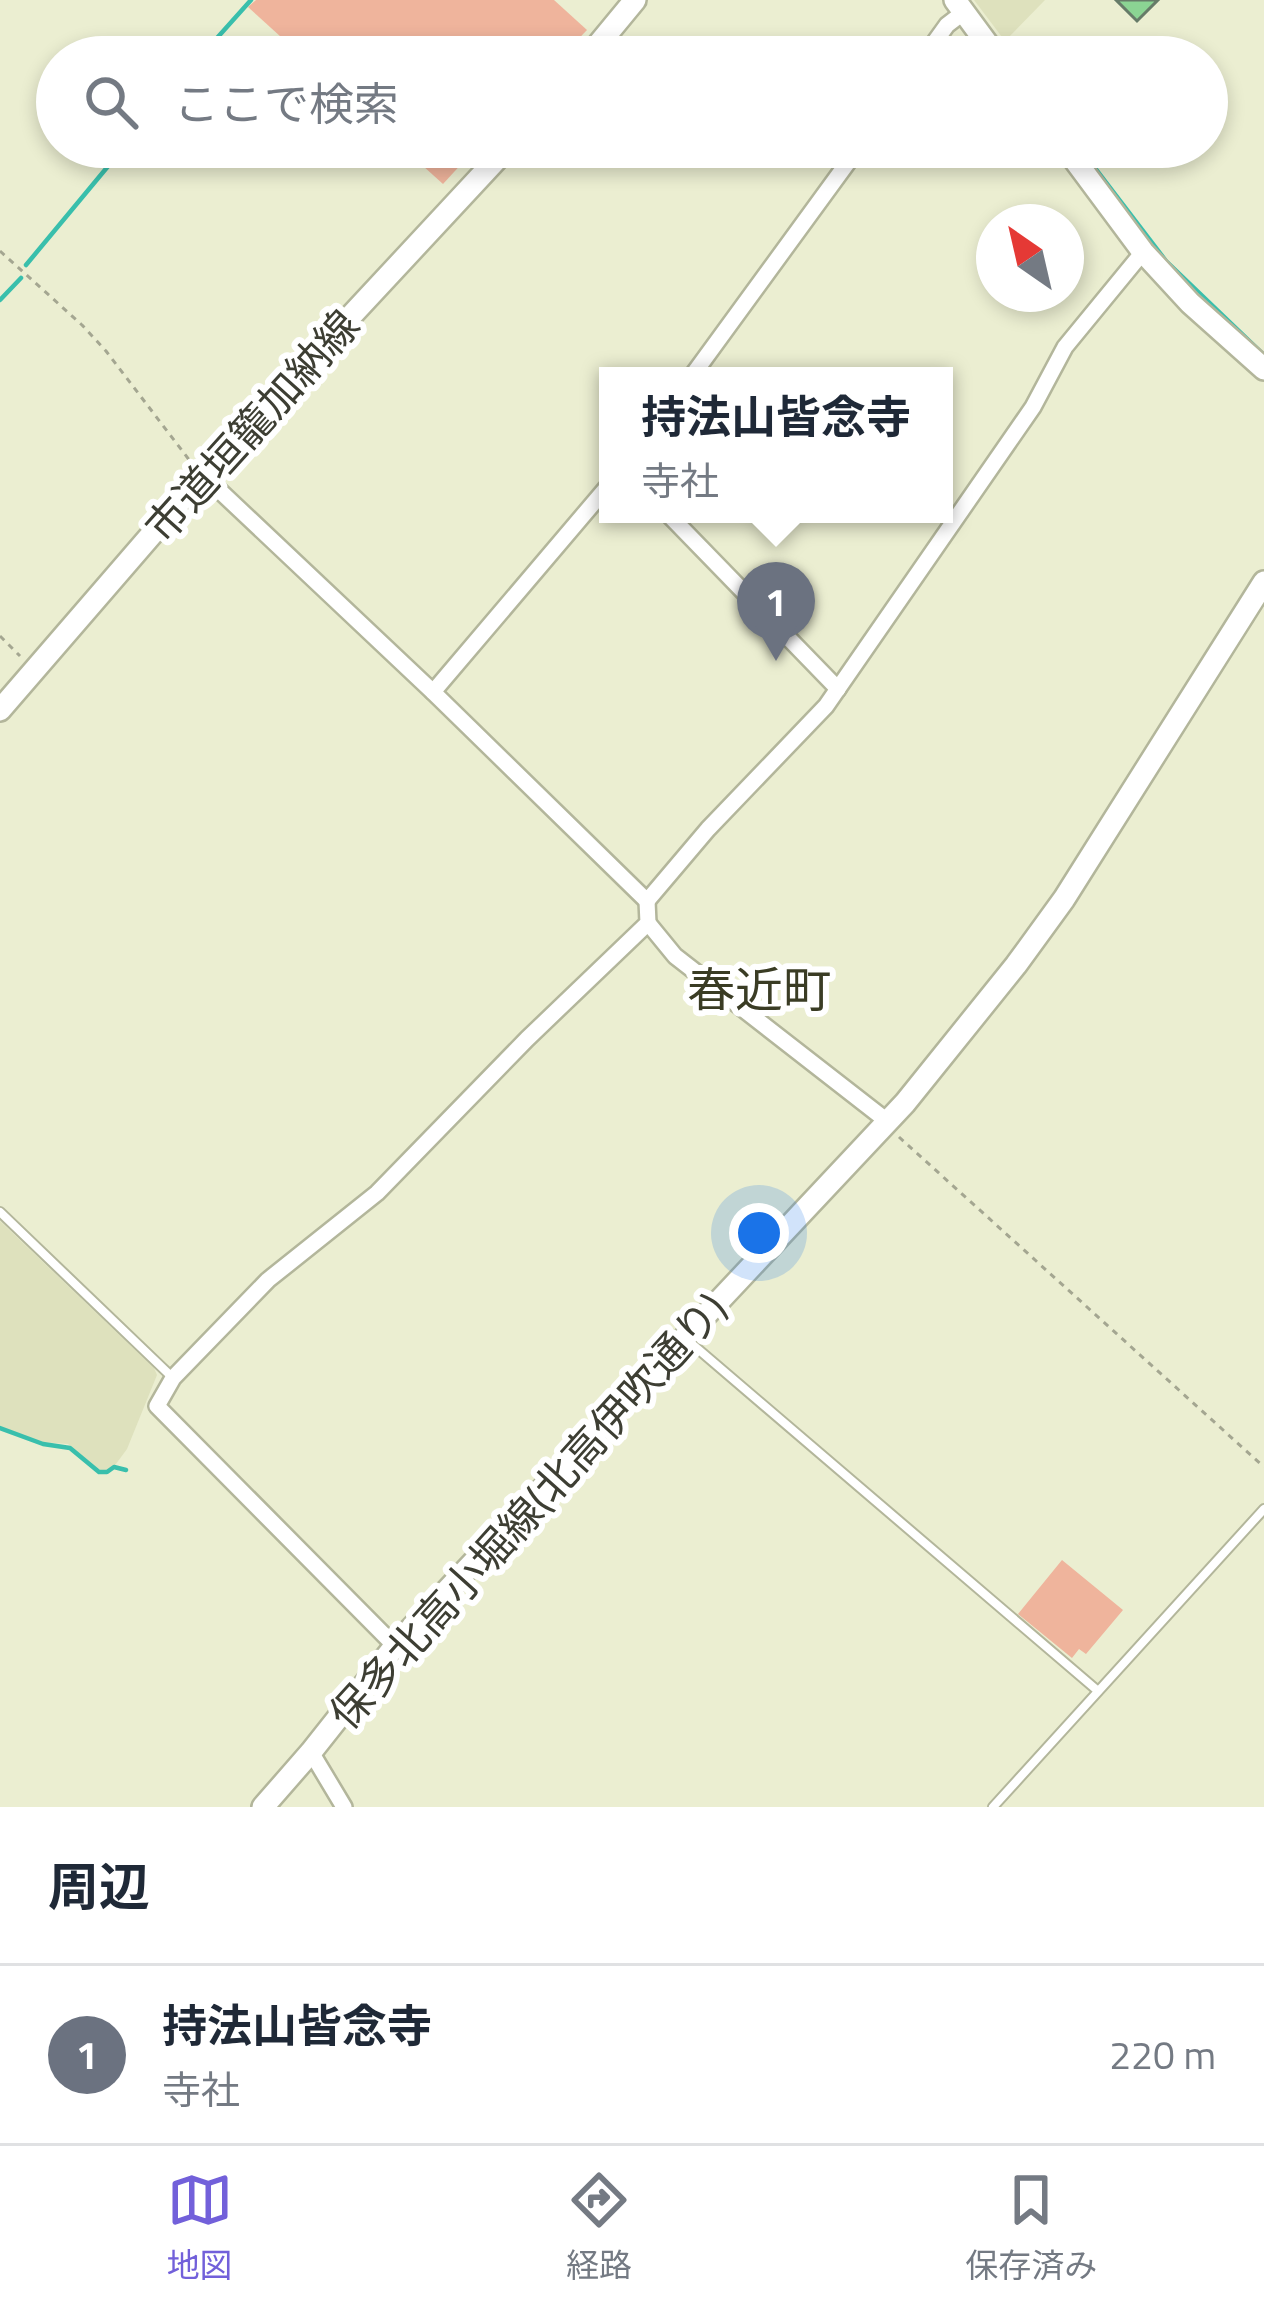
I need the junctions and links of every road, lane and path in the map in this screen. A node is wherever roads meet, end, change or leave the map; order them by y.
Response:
1 (635, 0) edge
2 (959, 6) edge
3 (605, 36) edge
4 (939, 36) edge
5 (981, 36) edge
6 (489, 168) edge
7 (844, 168) edge
8 (1081, 168) edge
9 (0, 251) edge
10 (1143, 252) junction
11 (699, 367) edge
12 (1264, 369) edge
13 (203, 476) junction
14 (599, 498) edge
15 (677, 523) edge
16 (1264, 582) edge
17 (0, 636) edge
18 (34, 670) junction
19 (838, 688) junction
20 (433, 692) junction
21 (0, 710) edge
22 (647, 901) junction
23 (648, 923) junction
24 (887, 1121) junction
25 (0, 1212) edge
26 (684, 1337) junction
27 (173, 1378) junction
28 (1264, 1467) edge
29 (1264, 1509) edge
30 (395, 1646) junction
31 (1098, 1691) junction
32 (311, 1752) junction
33 (262, 1807) edge
34 (344, 1807) edge
35 (993, 1807) edge

1 - 3 street
2 - 4 street
2 - 5 street
6 - 13 street, 市道垣籠加納線
7 - 11 street
8 - 10 street
9 - 13 path
10 - 12 street
10 - 19 street
13 - 18 street, 市道垣籠加納線
13 - 20 street
14 - 20 street
15 - 19 street
16 - 24 street, 保多北高小堀線(北高伊吹通り)
17 - 18 path
18 - 21 street, 市道垣籠加納線
19 - 22 street
20 - 22 street
22 - 23 street
23 - 24 street
23 - 27 street
24 - 26 street, 保多北高小堀線(北高伊吹通り)
24 - 28 path
25 - 27 lane
26 - 30 street, 保多北高小堀線(北高伊吹通り)
26 - 31 lane
27 - 30 street
29 - 31 lane
30 - 32 street, 保多北高小堀線(北高伊吹通り)
31 - 35 lane
32 - 33 street, 保多北高小堀線(北高伊吹通り)
32 - 34 street

